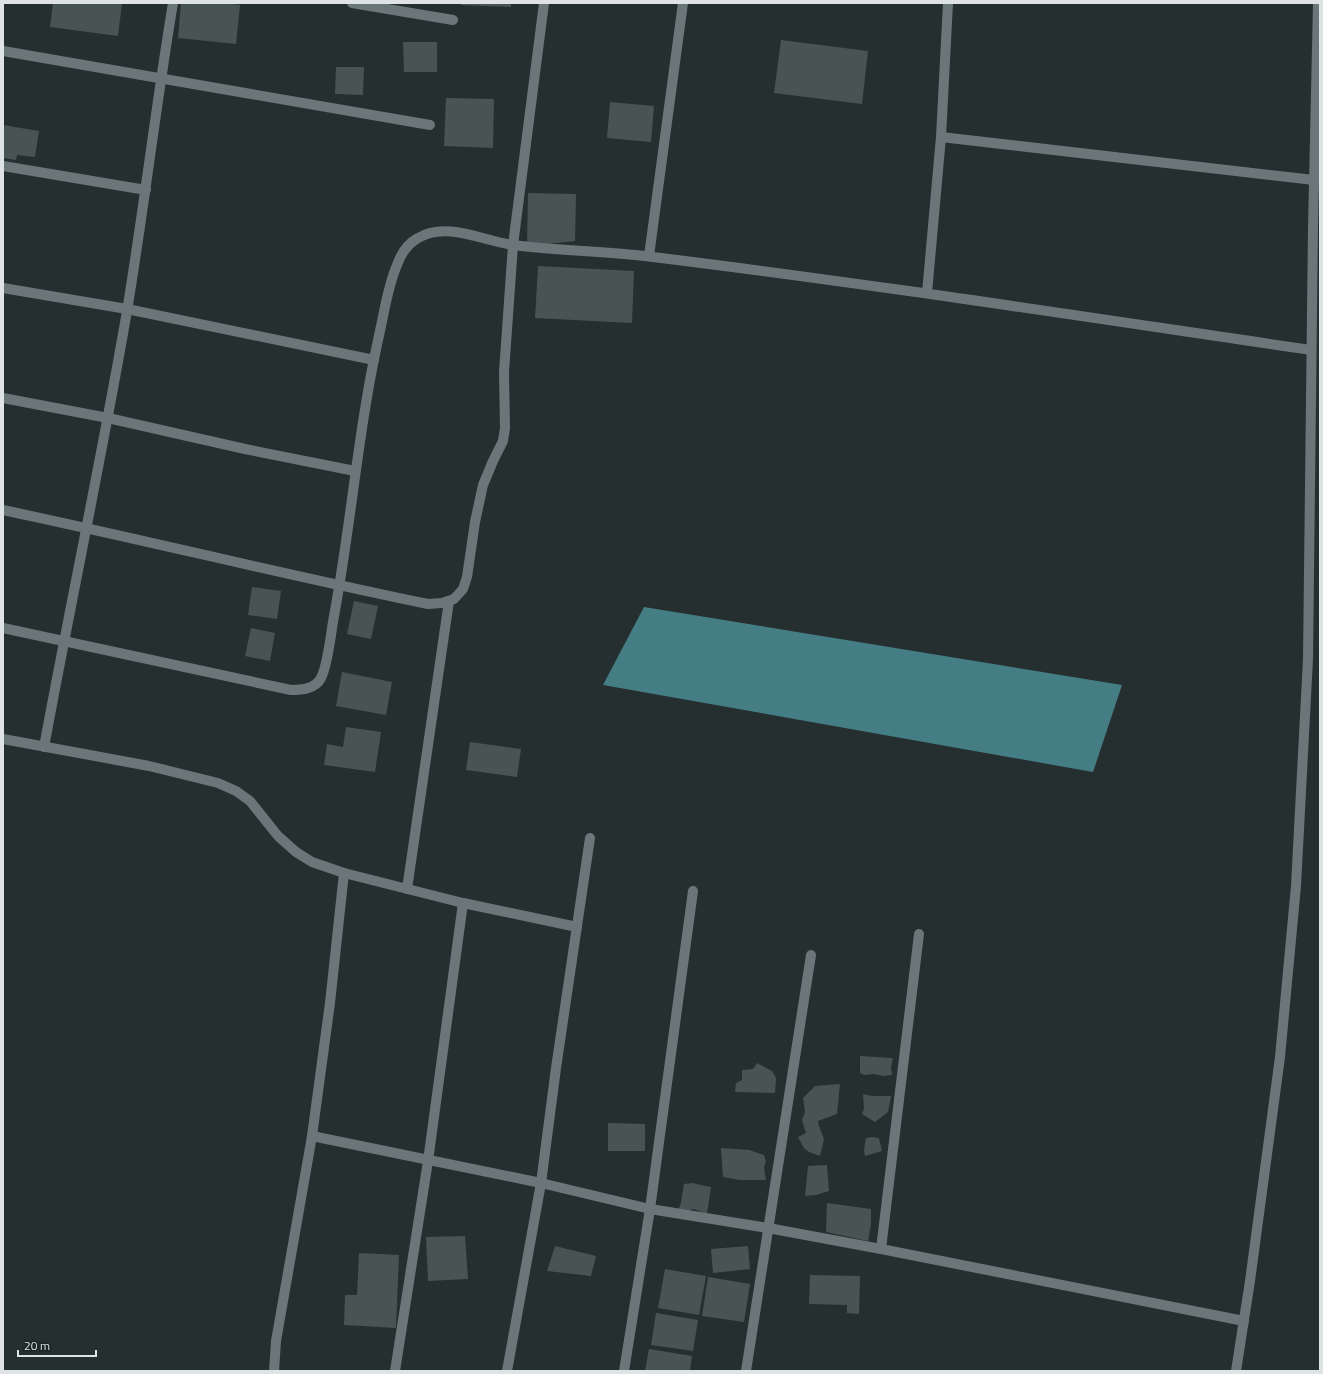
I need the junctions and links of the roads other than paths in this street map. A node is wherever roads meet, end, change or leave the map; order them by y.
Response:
1 (172, 3) edge
2 (352, 3) edge
3 (544, 3) edge
4 (683, 3) edge
5 (948, 3) edge
6 (1318, 3) edge
7 (453, 20) dead end
8 (3, 51) edge
9 (161, 79) junction
10 (430, 125) dead end
11 (941, 137) junction
12 (3, 166) edge
13 (1314, 180) junction
14 (146, 190) junction
15 (513, 245) junction
16 (649, 256) junction
17 (3, 288) edge
18 (927, 293) junction
19 (127, 310) junction
20 (1312, 350) junction
21 (374, 360) junction
22 (3, 398) edge
23 (108, 418) junction
24 (356, 471) junction
25 (3, 510) edge
26 (86, 527) junction
27 (340, 586) junction
28 (448, 601) junction
29 (3, 628) edge
30 (64, 641) junction
31 (3, 739) edge
32 (44, 746) junction
33 (590, 838) dead end
34 (344, 873) junction
35 (407, 889) junction
36 (693, 891) dead end
37 (463, 904) junction
38 (577, 927) junction
39 (919, 934) dead end
40 (811, 955) dead end
41 (312, 1136) junction
42 (428, 1161) junction
43 (541, 1183) junction
44 (650, 1209) junction
45 (768, 1228) junction
46 (881, 1248) junction
47 (1244, 1322) junction
48 (274, 1371) edge
49 (395, 1371) edge
50 (507, 1371) edge
51 (624, 1371) edge
52 (746, 1371) edge
53 (1236, 1371) edge

1 - 9 street
2 - 7 street
3 - 15 street
4 - 16 street
5 - 11 street
6 - 13 street
8 - 9 street
9 - 10 street
9 - 14 street
11 - 13 street
11 - 18 street
12 - 14 street
13 - 20 street
14 - 19 street
15 - 16 street
15 - 21 street
15 - 28 street
16 - 18 street
17 - 19 street
18 - 20 street
19 - 21 street
19 - 23 street
20 - 47 street
21 - 24 street
22 - 23 street
23 - 24 street
23 - 26 street
24 - 27 street
25 - 26 street
26 - 27 street
26 - 30 street
27 - 28 street
27 - 30 street
28 - 35 street
29 - 30 street
30 - 32 street
31 - 32 street
32 - 34 street
33 - 38 street
34 - 35 street
34 - 41 street
35 - 37 street
36 - 44 street
37 - 38 street
37 - 42 street
38 - 43 street
39 - 46 street
40 - 45 street
41 - 42 street
41 - 48 street
42 - 43 street
42 - 49 street
43 - 44 street
43 - 50 street
44 - 45 street
44 - 51 street
45 - 46 street
45 - 52 street
46 - 47 street
47 - 53 street

